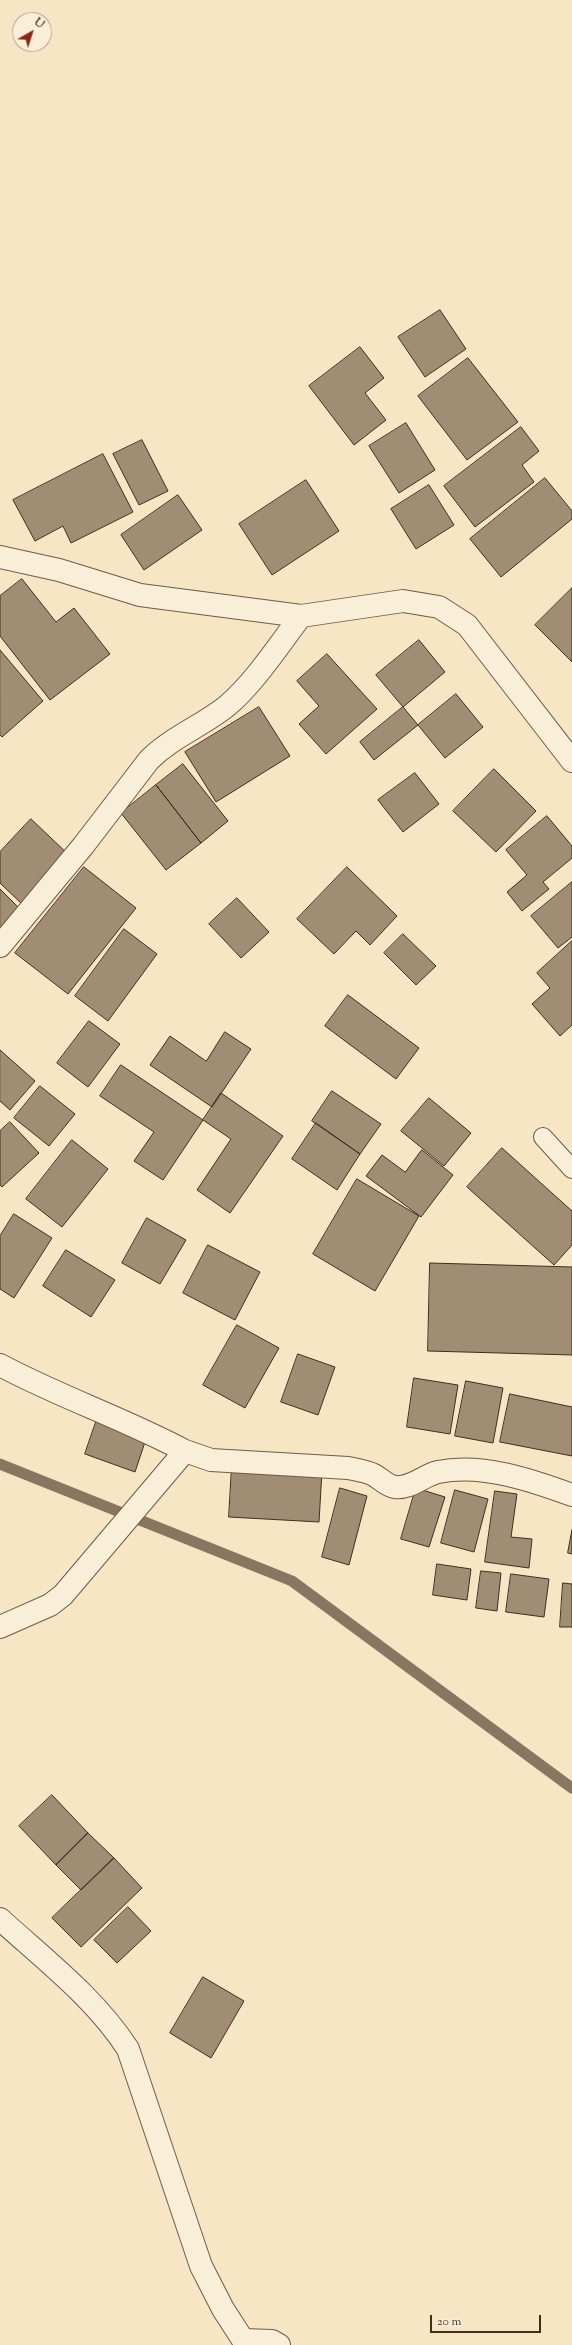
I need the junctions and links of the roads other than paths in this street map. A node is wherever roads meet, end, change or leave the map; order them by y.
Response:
1 (0, 557) edge
2 (301, 616) junction
3 (572, 762) edge
4 (0, 946) edge
5 (543, 1137) dead end
6 (572, 1168) edge
7 (0, 1365) edge
8 (185, 1450) junction
9 (572, 1495) edge
10 (0, 1627) edge
11 (0, 1919) edge
12 (240, 2342) edge
13 (279, 2345) edge

1 - 2 street
2 - 3 street
2 - 4 street
5 - 6 lane
7 - 8 street
8 - 9 street
8 - 10 street
11 - 12 street
12 - 13 street

